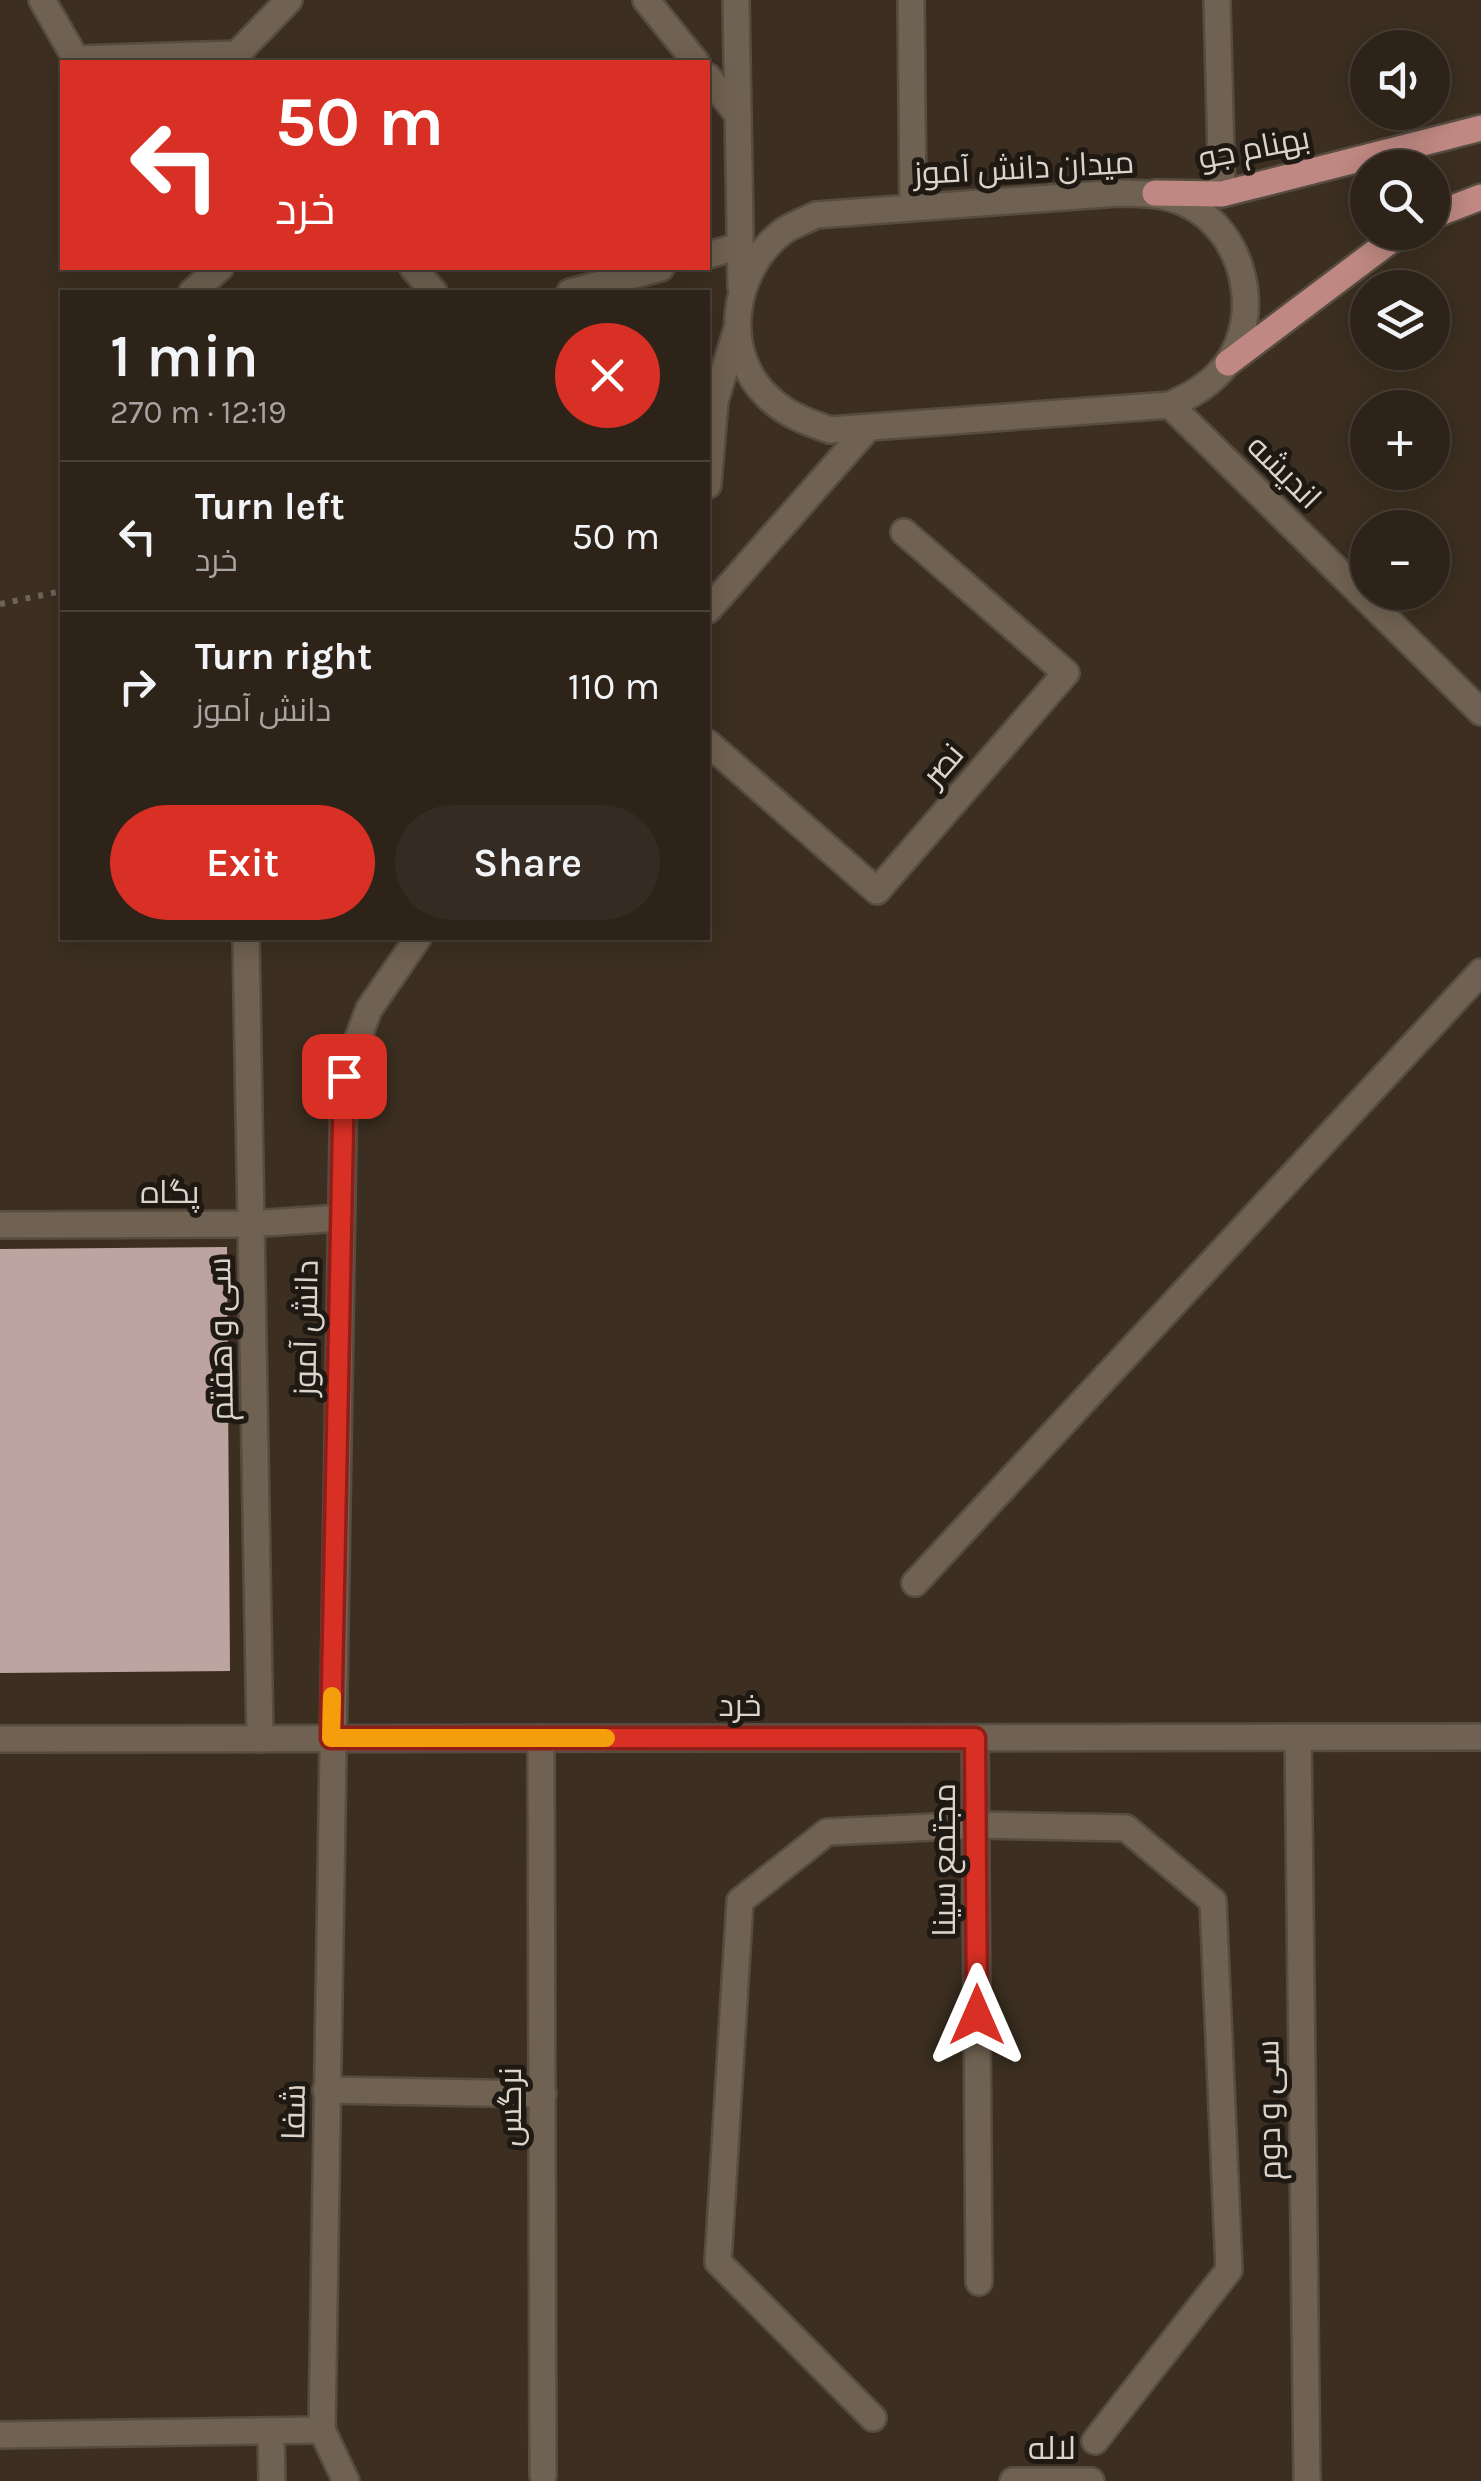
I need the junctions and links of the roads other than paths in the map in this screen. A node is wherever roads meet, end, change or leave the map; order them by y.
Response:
1 (42, 0) edge
2 (289, 0) edge
3 (646, 0) edge
4 (736, 0) edge
5 (911, 0) edge
6 (1217, 0) edge
7 (240, 58) edge
8 (694, 60) edge
9 (710, 80) edge
10 (738, 115) junction
11 (1481, 128) edge
12 (1156, 193) junction
13 (1222, 194) junction
14 (1481, 197) edge
15 (912, 207) junction
16 (1450, 209) edge
17 (740, 246) junction
18 (1378, 250) edge
19 (710, 254) edge
20 (218, 270) edge
21 (415, 270) edge
22 (653, 270) edge
23 (194, 290) edge
24 (432, 290) edge
25 (578, 290) edge
26 (741, 292) junction
27 (737, 329) junction
28 (1228, 363) junction
29 (1170, 406) junction
30 (868, 429) junction
31 (710, 461) edge
32 (904, 532) dead end
33 (710, 608) edge
34 (1481, 712) edge
35 (710, 745) edge
36 (246, 940) edge
37 (417, 940) edge
38 (1481, 972) edge
39 (341, 1218) junction
40 (251, 1224) junction
41 (0, 1225) edge
42 (915, 1583) dead end
43 (1481, 1737) edge
44 (331, 1738) junction
45 (541, 1738) junction
46 (975, 1738) junction
47 (1298, 1738) junction
48 (0, 1739) edge
49 (260, 1739) junction
50 (976, 1825) junction
51 (326, 2090) junction
52 (542, 2094) junction
53 (978, 2282) dead end
54 (873, 2418) dead end
55 (322, 2430) junction
56 (271, 2431) junction
57 (0, 2436) edge
58 (1095, 2441) dead end
59 (544, 2475) dead end
60 (272, 2481) edge
61 (346, 2481) edge
62 (1013, 2481) edge
63 (1091, 2481) edge
64 (1306, 2481) edge

1 - 7 street
2 - 7 street
3 - 8 street
4 - 10 street
5 - 15 street
6 - 13 street
9 - 10 street
10 - 17 street
11 - 13 main road, بهنام جو
12 - 13 main road, بهنام جو
12 - 15 street, میدان دانش آموز
12 - 28 street, میدان دانش آموز
14 - 16 main road
15 - 26 street, میدان دانش آموز
17 - 19 street
17 - 26 street
18 - 28 main road
20 - 23 street
21 - 24 street
22 - 25 street
26 - 27 street, میدان دانش آموز
27 - 30 street, میدان دانش آموز
27 - 31 street
28 - 29 street, میدان دانش آموز
29 - 30 street, میدان دانش آموز
29 - 34 street, اندیشه
30 - 33 street
32 - 35 street, نصر
36 - 40 street, سی و هفتم
37 - 39 street, دانش آموز
38 - 42 street
39 - 40 street, پگاه
39 - 44 street, دانش آموز
40 - 41 street, پگاه
40 - 49 street, سی و هفتم
43 - 47 street, خرد
44 - 45 street, خرد
44 - 49 street, خرد
44 - 51 street, شفا
45 - 46 street, خرد
45 - 52 street, نرگس
46 - 47 street, خرد
46 - 50 street, مجتمع سینا
47 - 64 street, سی و دوم
48 - 49 street, خرد
50 - 53 street, مجتمع سینا
50 - 54 street
50 - 58 street
51 - 52 street
51 - 55 street, شفا
52 - 59 street, نرگس
55 - 56 street
55 - 61 street, شفا
56 - 57 street
56 - 60 street
62 - 63 street, لاله

